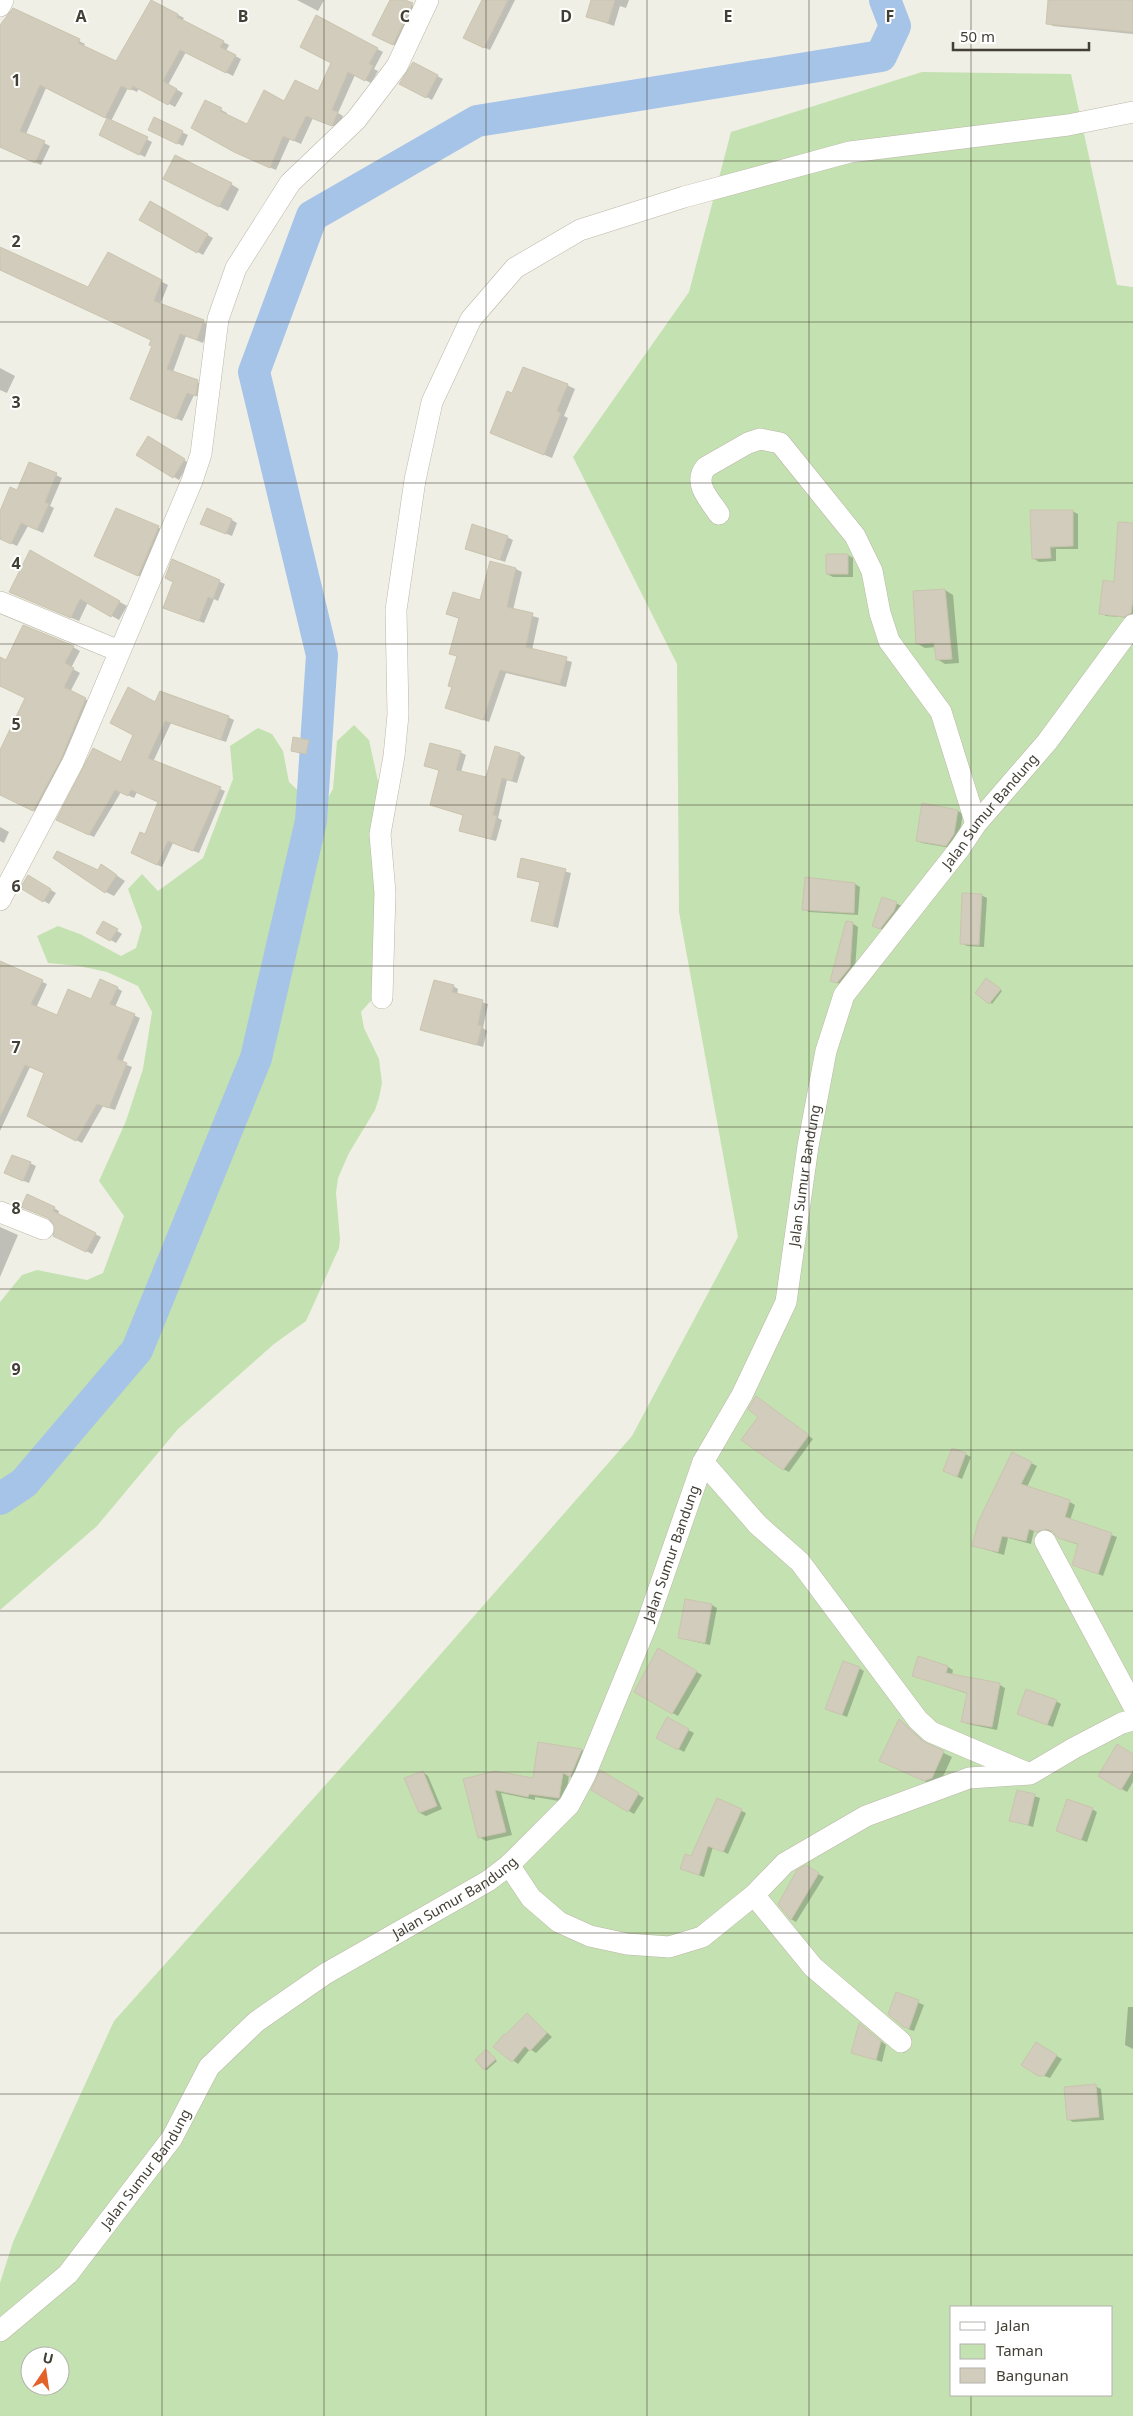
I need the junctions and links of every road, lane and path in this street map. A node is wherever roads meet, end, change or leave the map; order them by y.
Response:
1 (3, 0) edge
2 (428, 0) edge
3 (0, 6) edge
4 (1133, 112) edge
5 (720, 514) dead end
6 (0, 602) edge
7 (1133, 625) edge
8 (119, 651) junction
9 (976, 824) junction
10 (0, 900) edge
11 (382, 998) dead end
12 (0, 1212) edge
13 (43, 1229) dead end
14 (703, 1462) junction
15 (1045, 1541) dead end
16 (1133, 1705) edge
17 (1133, 1720) edge
18 (1030, 1774) junction
19 (509, 1865) junction
20 (754, 1895) junction
21 (901, 2042) dead end
22 (0, 2331) edge

1 - 3 street
2 - 8 street
4 - 11 street
5 - 9 street
6 - 8 street
7 - 9 street, Jalan Sumur Bandung
8 - 10 street
9 - 14 street, Jalan Sumur Bandung
12 - 13 street
14 - 18 street
14 - 19 street, Jalan Sumur Bandung
15 - 16 street
17 - 18 street
18 - 20 street
19 - 20 street
19 - 22 street, Jalan Sumur Bandung
20 - 21 street

